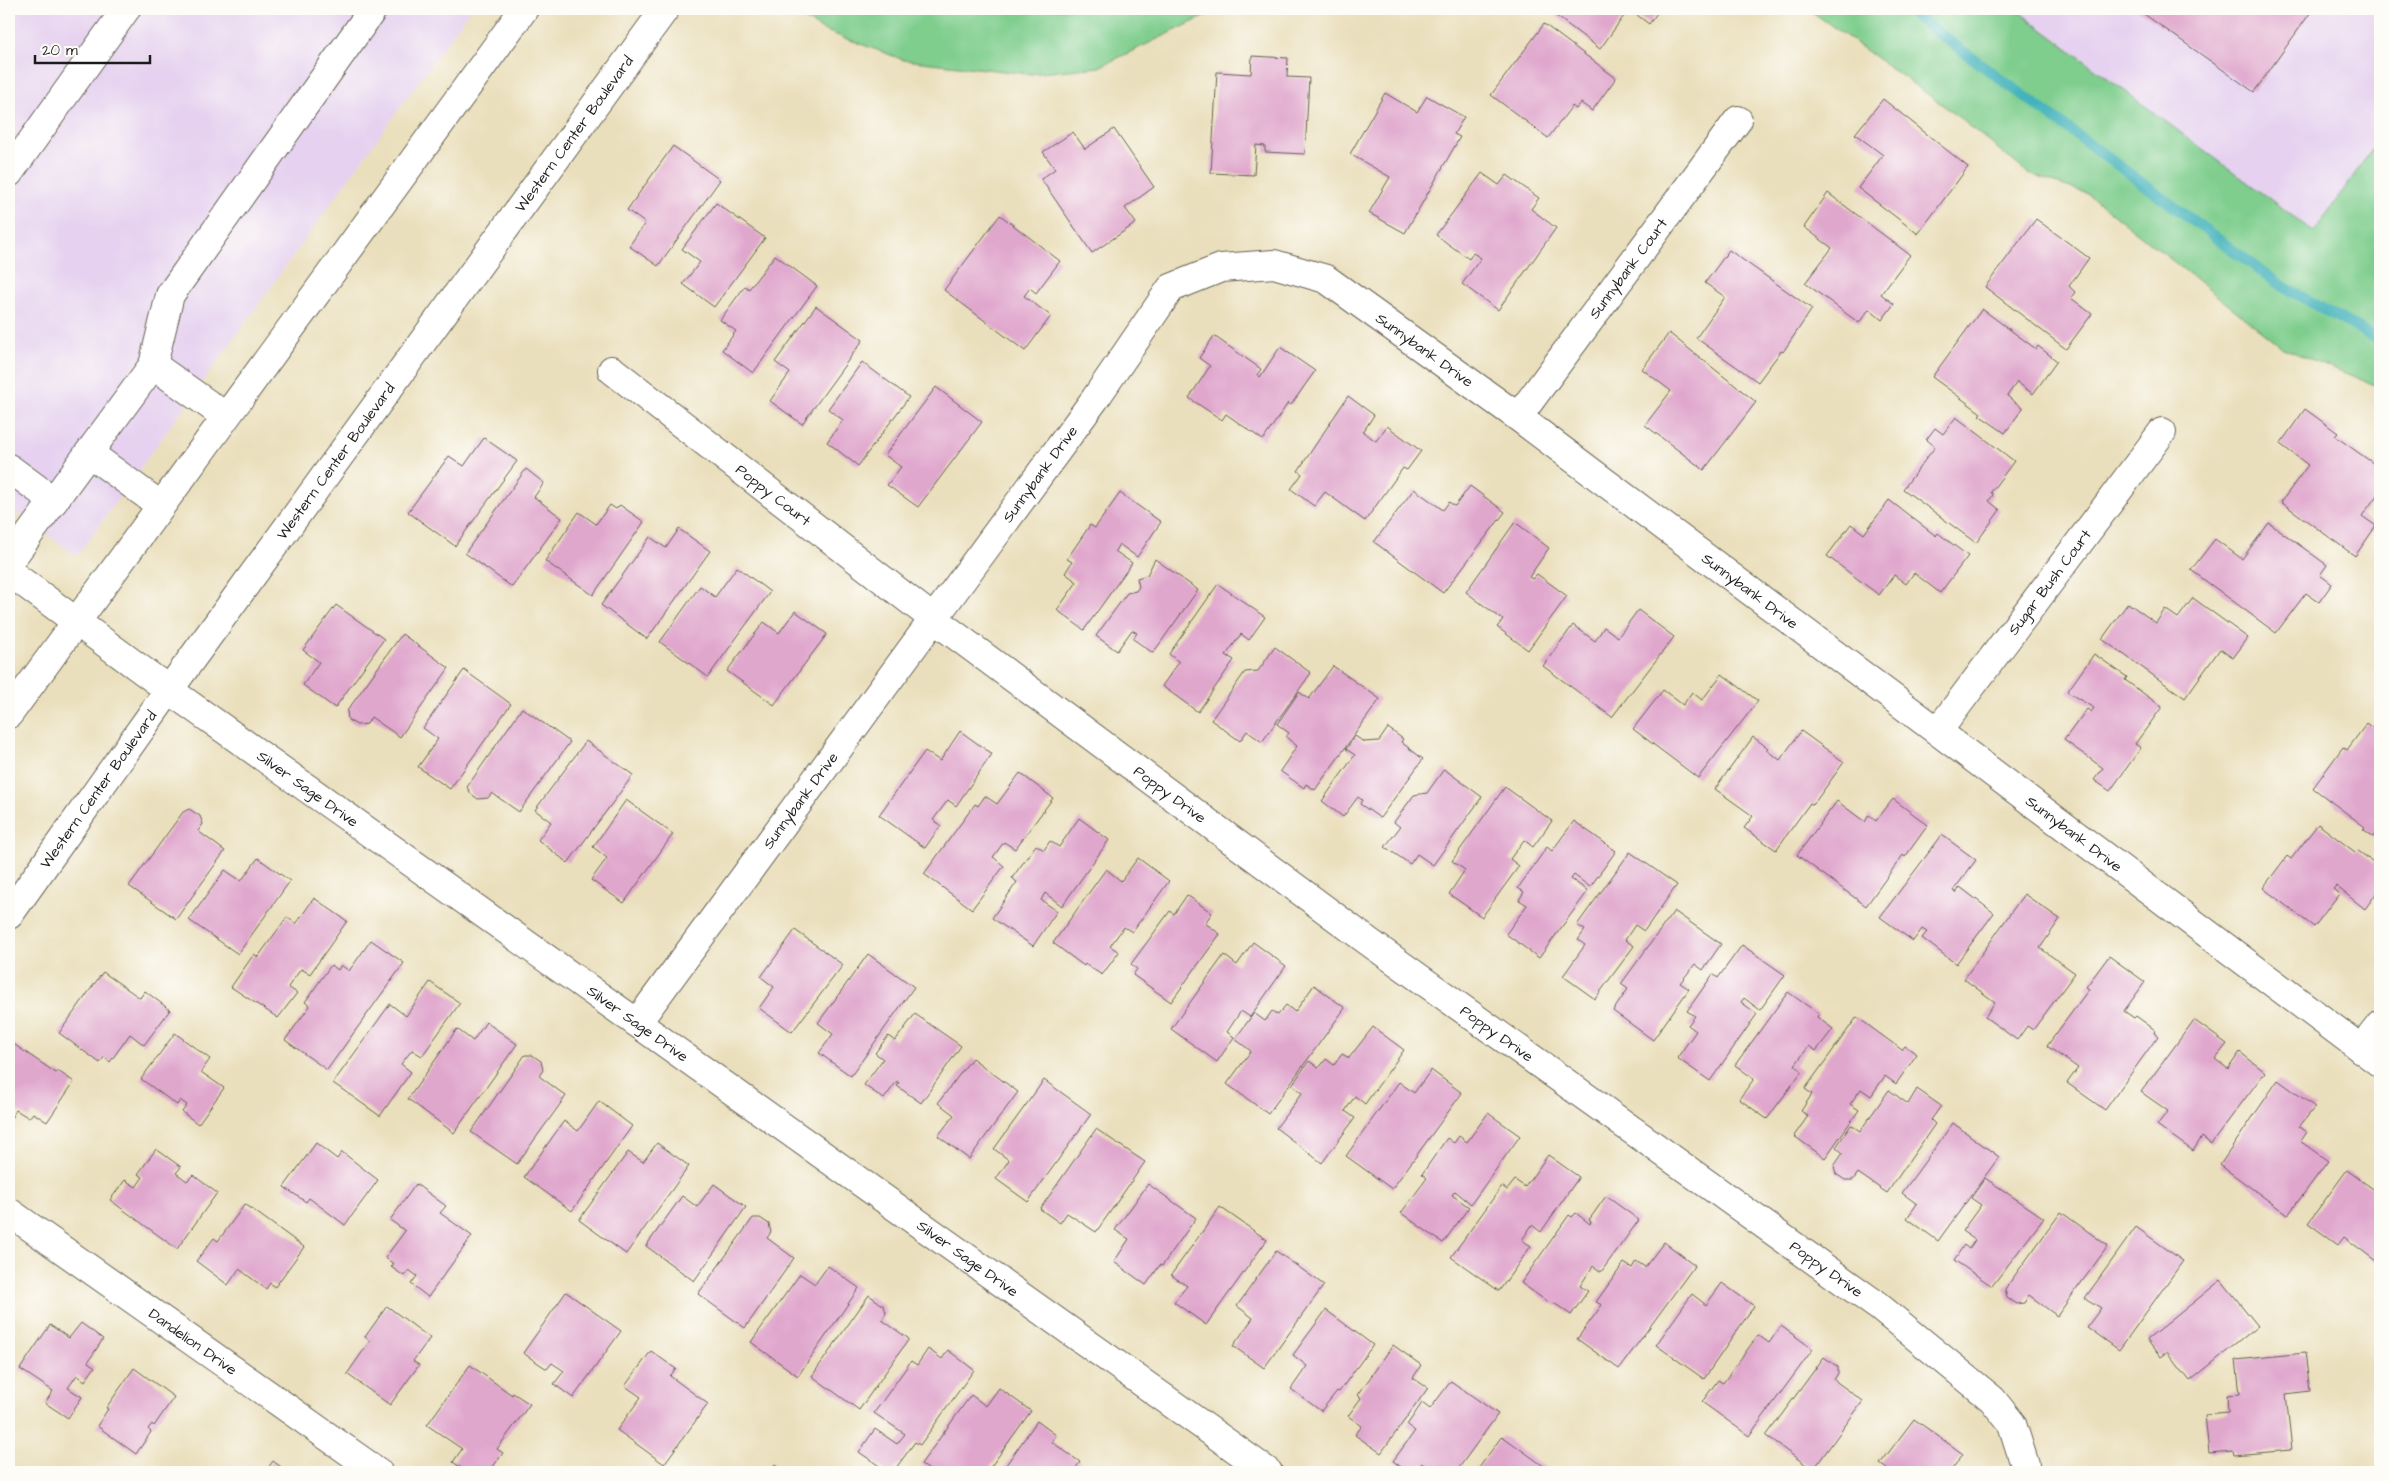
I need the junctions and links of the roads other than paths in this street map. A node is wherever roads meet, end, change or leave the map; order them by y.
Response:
1 (126, 9) edge
2 (373, 9) edge
3 (524, 9) edge
4 (665, 9) edge
5 (1738, 120) dead end
6 (9, 173) edge
7 (153, 365) junction
8 (612, 370) dead end
9 (225, 416) junction
10 (1518, 417) junction
11 (2162, 432) dead end
12 (89, 453) junction
13 (9, 468) edge
14 (54, 502) junction
15 (160, 506) junction
16 (9, 562) edge
17 (9, 572) edge
18 (75, 620) junction
19 (935, 620) junction
20 (169, 690) junction
21 (9, 714) edge
22 (1938, 731) junction
23 (9, 915) edge
24 (637, 1023) junction
25 (2380, 1025) edge
26 (2371, 1056) edge
27 (9, 1212) edge
28 (378, 1472) edge
29 (1268, 1472) edge
30 (2025, 1472) edge

1 - 6 street
2 - 7 street
3 - 9 street
4 - 20 street, Western Center Boulevard
5 - 10 street, Sunnybank Court
7 - 9 street
7 - 12 street
8 - 19 street, Poppy Court
9 - 15 street
10 - 19 street, Sunnybank Drive
10 - 22 street, Sunnybank Drive
11 - 22 street, Sugar Bush Court
12 - 14 street
12 - 15 street
13 - 14 street
14 - 16 street
15 - 18 street
17 - 18 street, Silver Sage Drive
18 - 20 street, Silver Sage Drive
18 - 21 street
19 - 24 street, Sunnybank Drive
19 - 30 street, Poppy Drive
20 - 23 street, Western Center Boulevard
20 - 24 street, Silver Sage Drive
22 - 26 street, Sunnybank Drive
24 - 29 street, Silver Sage Drive
25 - 26 street
27 - 28 street, Dandelion Drive

